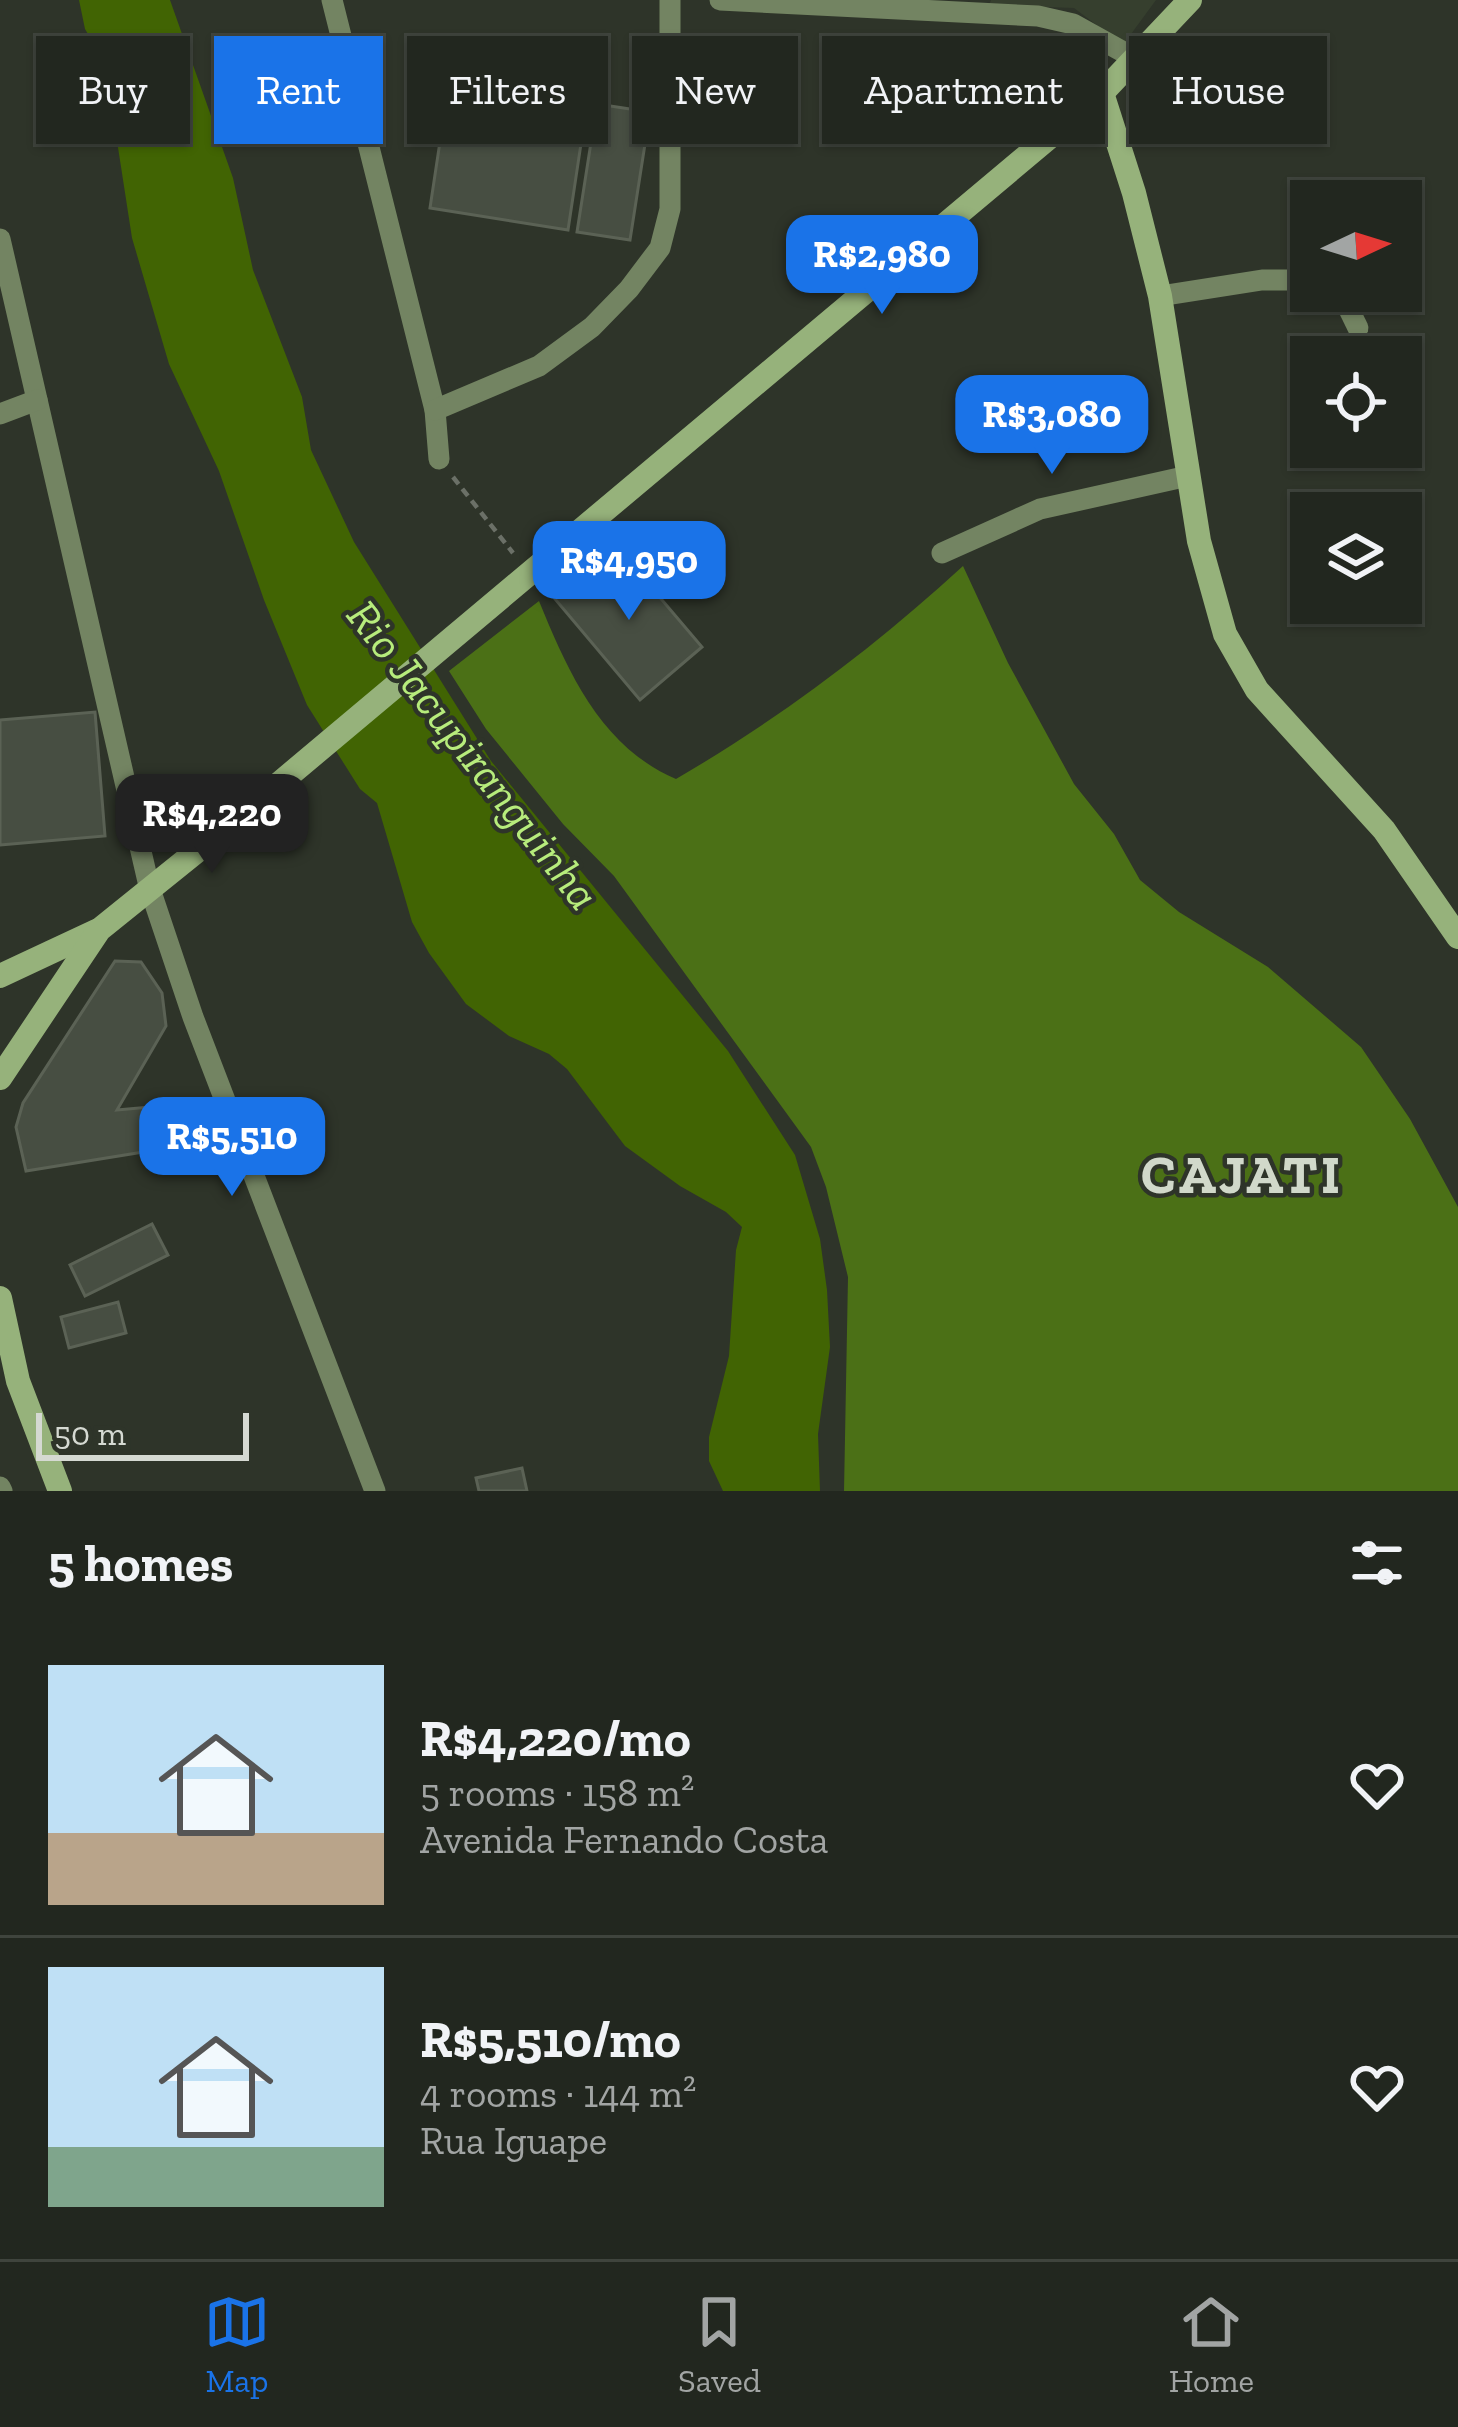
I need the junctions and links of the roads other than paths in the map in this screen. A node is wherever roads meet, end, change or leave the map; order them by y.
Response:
1 (332, 0) edge
2 (670, 0) edge
3 (720, 0) edge
4 (1190, 0) edge
5 (1156, 36) edge
6 (1129, 54) edge
7 (1129, 65) edge
8 (1105, 89) edge
9 (1105, 101) edge
10 (1040, 144) edge
11 (0, 239) edge
12 (1290, 280) edge
13 (1160, 296) junction
14 (1350, 312) edge
15 (1358, 328) dead end
16 (37, 400) junction
17 (435, 410) junction
18 (0, 414) edge
19 (439, 459) road end
20 (1188, 476) junction
21 (942, 554) dead end
22 (149, 886) junction
23 (99, 930) junction
24 (1458, 937) edge
25 (0, 976) edge
26 (0, 1078) edge
27 (0, 1298) edge
28 (0, 1349) edge
29 (18, 1381) junction
30 (60, 1491) edge
31 (375, 1491) edge

1 - 17 street
2 - 17 street
3 - 6 street
4 - 5 street
7 - 8 street
9 - 13 street
10 - 22 street
11 - 16 street
12 - 13 street
13 - 20 street
14 - 15 street
16 - 18 street
16 - 22 street
17 - 19 street
20 - 21 street
20 - 24 street
22 - 23 street
22 - 31 street
23 - 25 street
23 - 26 street
27 - 29 street
28 - 29 street
29 - 30 street

